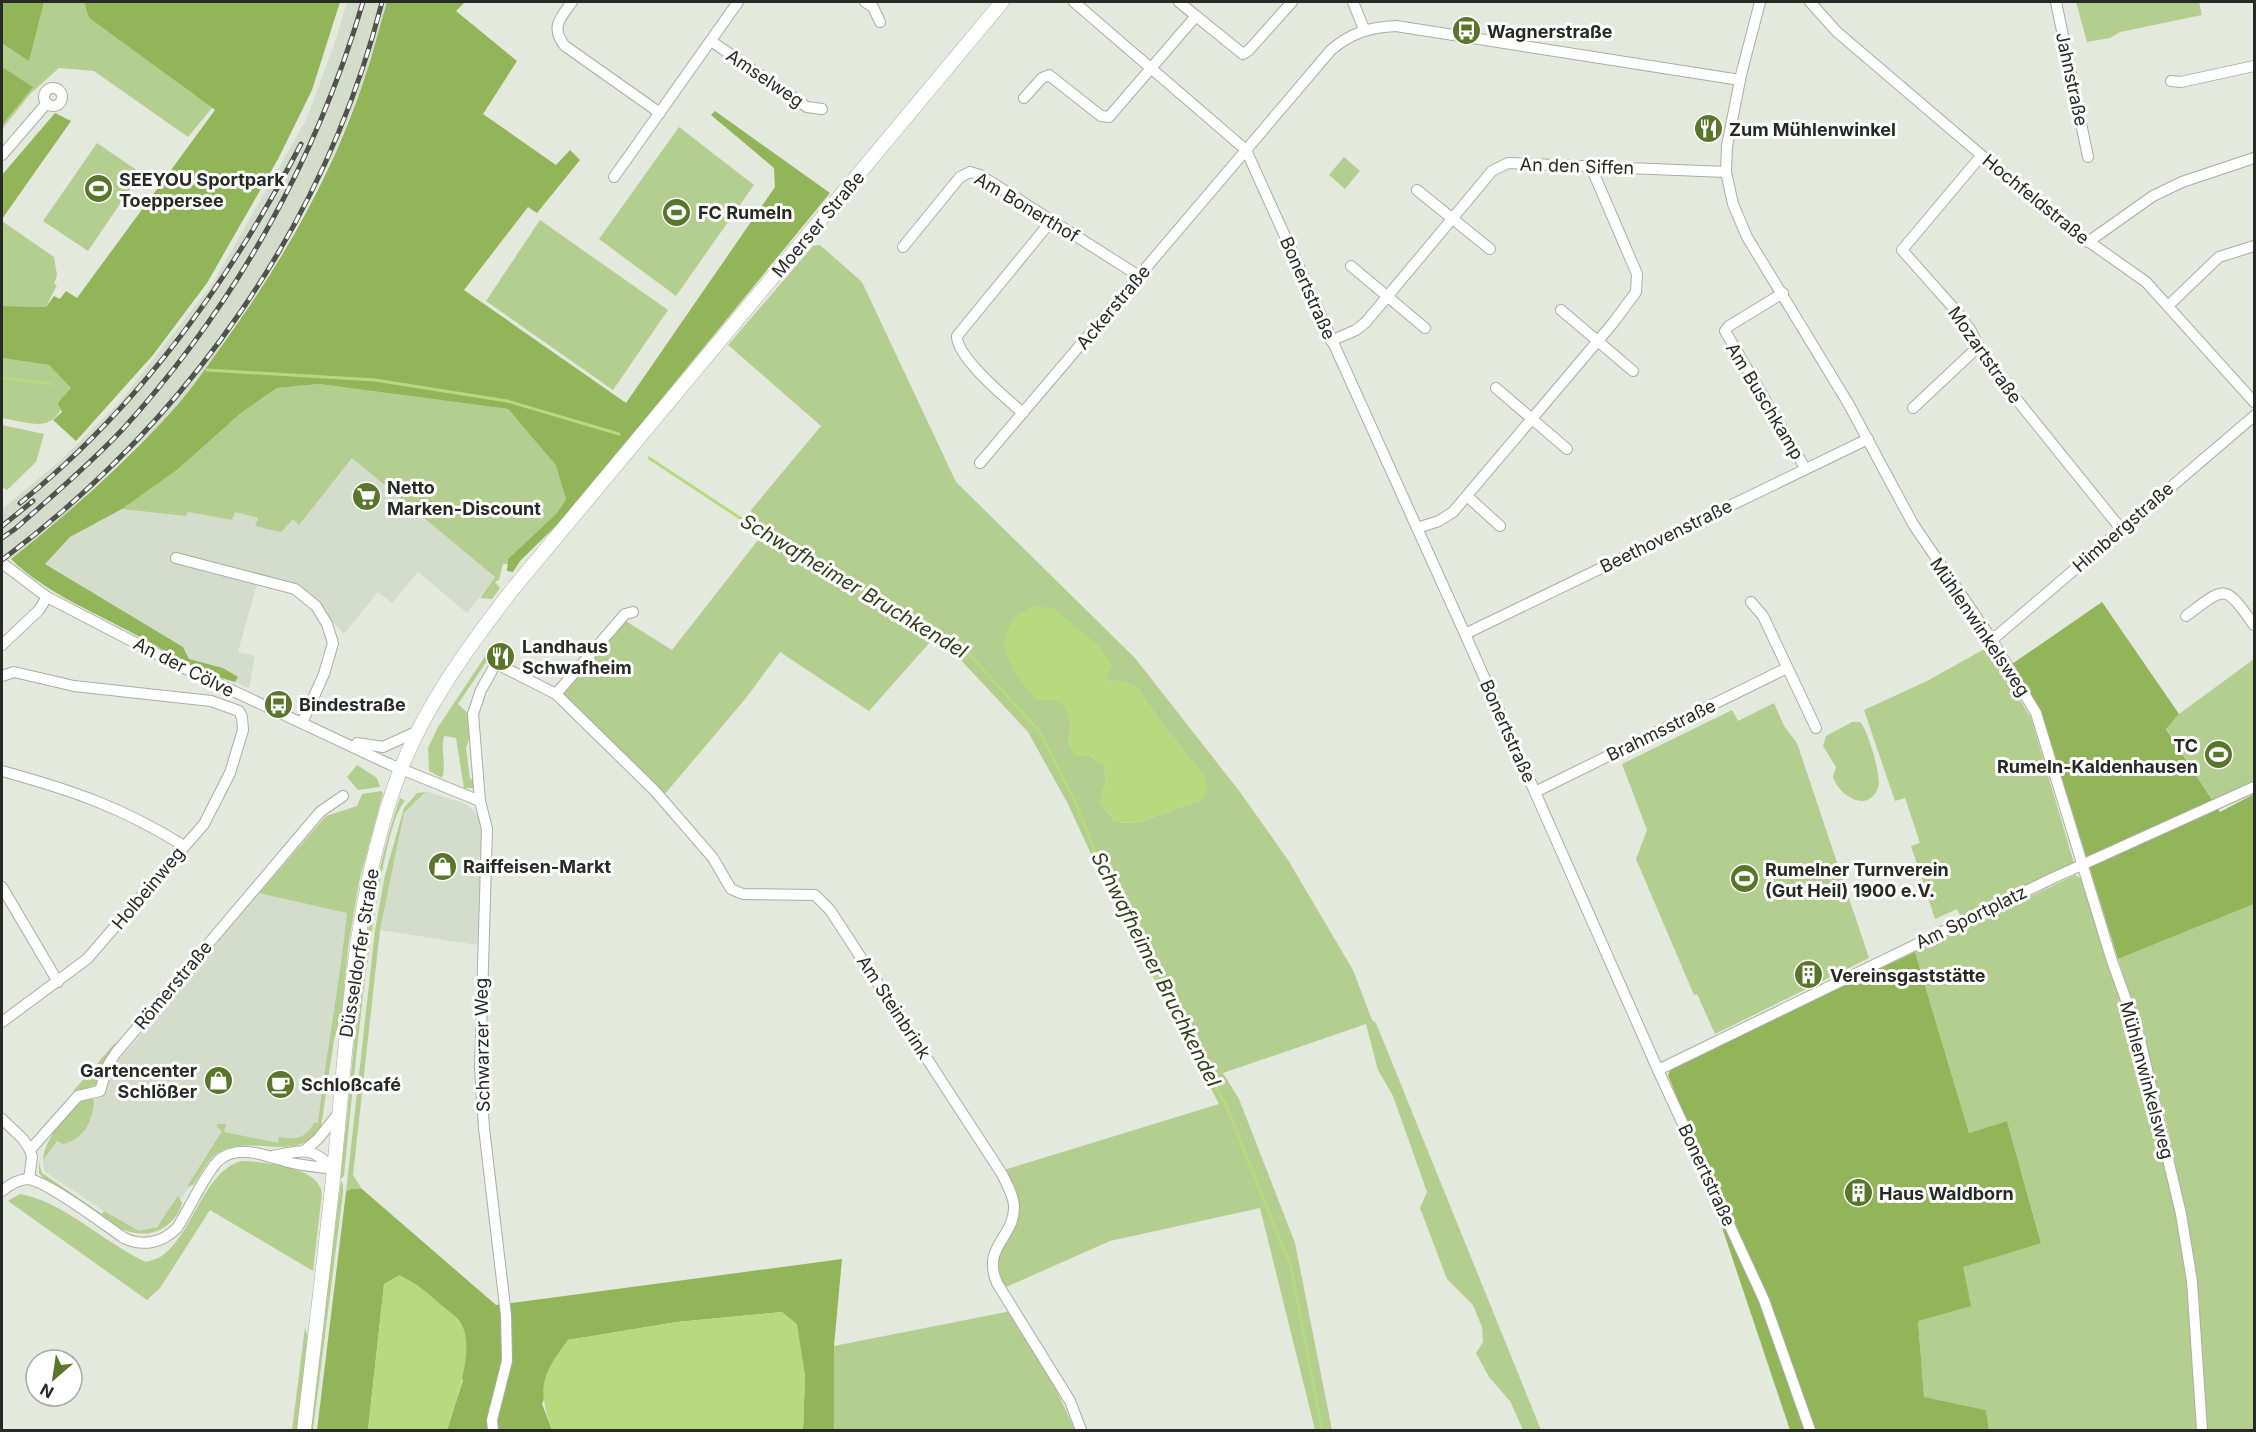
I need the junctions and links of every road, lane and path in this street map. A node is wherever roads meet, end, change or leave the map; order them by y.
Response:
1 (572, 2) edge
2 (738, 2) edge
3 (865, 2) edge
4 (1002, 2) edge
5 (1074, 2) edge
6 (1179, 2) edge
7 (1292, 2) edge
8 (1353, 2) edge
9 (1760, 2) edge
10 (1810, 2) edge
11 (2056, 2) edge
12 (1196, 16) junction
13 (880, 22) dead end
14 (1364, 30) junction
15 (711, 41) junction
16 (2254, 66) edge
17 (1152, 69) junction
18 (1740, 80) junction
19 (2171, 81) dead end
20 (1024, 98) dead end
21 (47, 103) dead end
22 (822, 109) dead end
23 (660, 113) junction
24 (1246, 150) junction
25 (2, 155) edge
26 (1981, 156) junction
27 (2088, 157) dead end
28 (2254, 158) edge
29 (1591, 167) junction
30 (1726, 172) junction
31 (614, 177) dead end
32 (1417, 190) dead end
33 (1453, 219) junction
34 (1052, 220) junction
35 (2088, 242) junction
36 (2254, 246) edge
37 (903, 247) dead end
38 (1490, 249) dead end
39 (1351, 266) dead end
40 (1139, 276) junction
41 (1783, 293) junction
42 (1387, 297) junction
43 (2169, 305) junction
44 (1561, 310) dead end
45 (1425, 328) dead end
46 (1332, 341) junction
47 (1598, 341) junction
48 (1978, 347) junction
49 (1633, 371) dead end
50 (1496, 388) dead end
51 (2254, 402) edge
52 (1913, 408) dead end
53 (1023, 413) junction
54 (2254, 416) edge
55 (1532, 419) junction
56 (1868, 439) junction
57 (633, 446) joint
58 (1567, 449) dead end
59 (980, 463) dead end
60 (1805, 468) junction
61 (1467, 496) junction
62 (1500, 526) dead end
63 (1417, 528) junction
64 (2121, 529) junction
65 (176, 558) dead end
66 (4, 566) edge
67 (47, 597) junction
68 (1751, 602) dead end
69 (633, 612) dead end
70 (2186, 616) dead end
71 (2254, 625) edge
72 (1465, 634) junction
73 (1992, 640) junction
74 (2, 645) edge
75 (499, 665) joint
76 (1787, 668) junction
77 (2, 676) edge
78 (556, 693) junction
79 (302, 723) junction
80 (1816, 728) dead end
81 (418, 731) junction
82 (323, 732) junction
83 (401, 769) junction
84 (2, 771) edge
85 (2254, 787) edge
86 (1535, 792) junction
87 (343, 796) dead end
88 (480, 801) junction
89 (184, 846) junction
90 (2083, 865) junction
91 (2, 887) edge
92 (58, 982) junction
93 (2, 1022) edge
94 (1658, 1070) junction
95 (338, 1114) junction
96 (2, 1119) edge
97 (30, 1150) junction
98 (305, 1150) junction
99 (273, 1156) junction
100 (334, 1169) junction
101 (29, 1179) junction
102 (2, 1191) edge
103 (304, 1431) edge
104 (493, 1431) edge
105 (1082, 1431) edge
106 (1810, 1431) edge
107 (2202, 1431) edge

1 - 23 street
2 - 15 street
3 - 13 street
4 - 57 main road, Moerser Straße
5 - 17 street, Bonertstraße
6 - 12 street
7 - 12 street
8 - 14 street
9 - 18 street, Mühlenwinkelsweg
10 - 26 street, Hochfeldstraße
11 - 27 street, Jahnstraße
12 - 17 street
14 - 18 street
14 - 24 street
15 - 22 street, Amselweg
15 - 23 street
16 - 19 street
17 - 20 street
17 - 24 street, Bonertstraße
18 - 30 street, Mühlenwinkelsweg
21 - 25 street
23 - 31 street
24 - 40 street, Ackerstraße
24 - 46 street, Bonertstraße
26 - 35 street, Hochfeldstraße
26 - 48 street, Mozartstraße
28 - 35 street
29 - 30 street, An den Siffen
29 - 33 street, An den Siffen
29 - 47 street
30 - 41 street, Mühlenwinkelsweg
32 - 33 street
33 - 38 street
33 - 42 street, An den Siffen
34 - 37 street, Am Bonerthof
34 - 40 street, Am Bonerthof
34 - 53 street
35 - 43 street, Hochfeldstraße
36 - 43 street
39 - 42 street
40 - 53 street, Ackerstraße
41 - 56 street, Mühlenwinkelsweg
41 - 60 street, Am Buschkamp
42 - 45 street
42 - 46 street, An den Siffen
43 - 51 street, Hochfeldstraße
44 - 47 street
46 - 63 street, Bonertstraße
47 - 49 street
47 - 55 street
48 - 52 street
48 - 64 street, Mozartstraße
50 - 55 street
53 - 59 street, Ackerstraße
54 - 64 street, Himbergstraße
55 - 58 street
55 - 61 street
56 - 60 street, Beethovenstraße
56 - 73 street, Mühlenwinkelsweg
57 - 81 main road, Düsseldorfer Straße
60 - 72 street, Beethovenstraße
61 - 62 street
61 - 63 street
63 - 72 street, Bonertstraße
64 - 73 street, Himbergstraße
65 - 79 street
66 - 67 street, An der Cölve
67 - 74 street
67 - 79 street, An der Cölve
68 - 76 street
69 - 78 street
70 - 71 street
72 - 86 street, Bonertstraße
73 - 90 street, Mühlenwinkelsweg
75 - 78 street, Am Steinbrink
75 - 88 street, Schwarzer Weg
76 - 80 street
76 - 86 street, Brahmsstraße
77 - 89 street, Holbeinweg
78 - 105 street, Am Steinbrink
79 - 82 street, An der Cölve
81 - 82 street, An der Cölve
81 - 83 main road, Düsseldorfer Straße
82 - 83 street, An der Cölve
83 - 88 street, An der Cölve
83 - 95 main road, Düsseldorfer Straße
84 - 89 street
85 - 90 street, Am Sportplatz
86 - 94 street, Bonertstraße
87 - 97 street, Römerstraße
88 - 104 street, Schwarzer Weg
89 - 92 street, Holbeinweg
90 - 94 street, Am Sportplatz
90 - 107 street, Mühlenwinkelsweg
91 - 92 street
92 - 93 street, Holbeinweg
94 - 106 street, Bonertstraße
95 - 98 street
95 - 100 main road, Düsseldorfer Straße
96 - 97 street
97 - 101 street
98 - 99 street
98 - 100 street
99 - 100 street
99 - 101 street
100 - 103 main road, Düsseldorfer Straße
101 - 102 street

